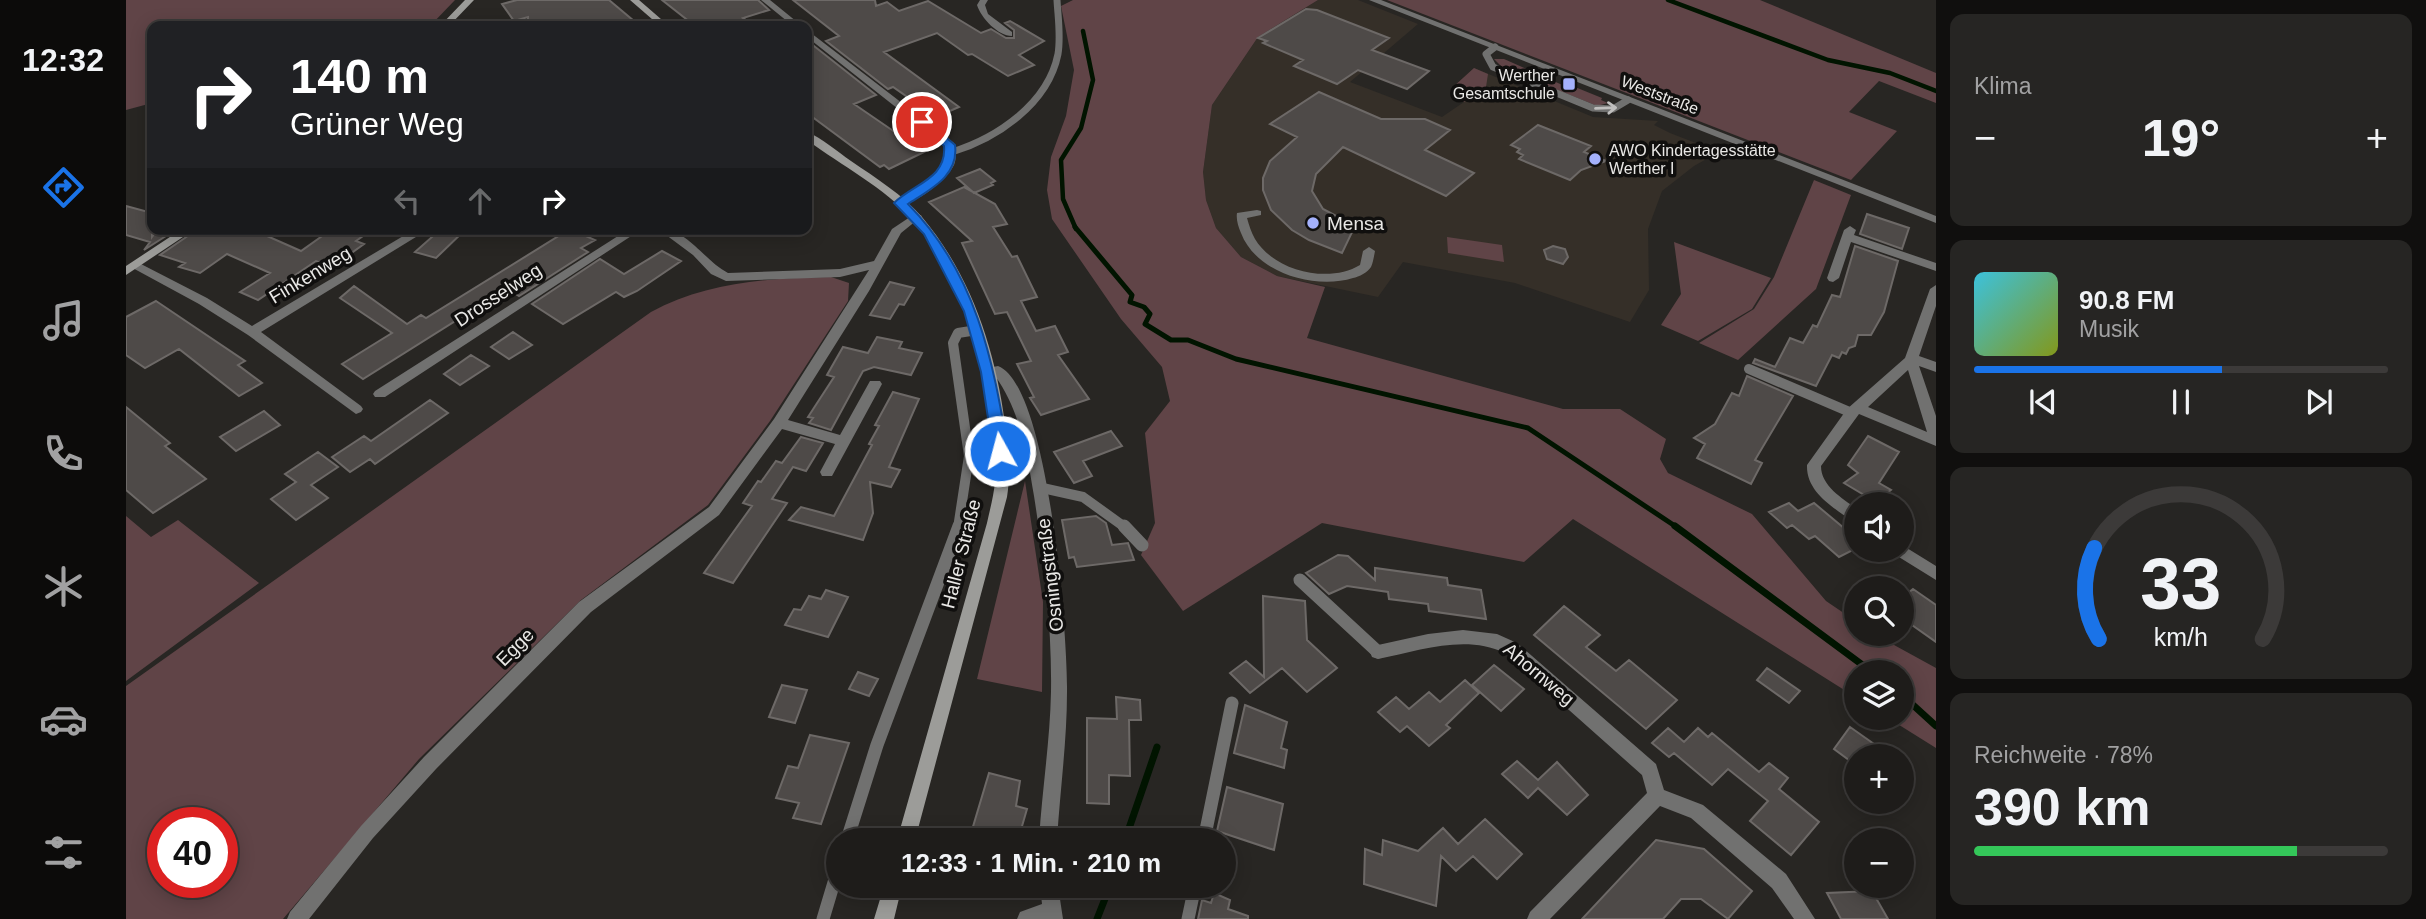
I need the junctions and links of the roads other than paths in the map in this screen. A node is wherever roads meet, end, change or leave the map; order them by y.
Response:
1 (470, 0) edge
2 (634, 0) edge
3 (765, 0) edge
4 (984, 0) edge
5 (1057, 0) edge
6 (1373, 0) edge
7 (449, 21) edge
8 (660, 21) edge
9 (792, 21) edge
10 (1010, 34) dead end
11 (812, 37) edge
12 (1495, 47) junction
13 (1629, 100) junction
14 (812, 139) edge
15 (952, 152) junction
16 (900, 203) junction
17 (1257, 212) dead end
18 (916, 216) junction
19 (1936, 220) edge
20 (181, 235) edge
21 (414, 235) edge
22 (628, 235) edge
23 (672, 235) edge
24 (1369, 251) dead end
25 (877, 264) junction
26 (1936, 267) edge
27 (130, 268) edge
28 (840, 273) junction
29 (1833, 278) dead end
30 (1936, 289) edge
31 (863, 291) junction
32 (977, 330) junction
33 (252, 332) junction
34 (1912, 359) junction
35 (1936, 367) edge
36 (1749, 369) dead end
37 (988, 372) junction
38 (875, 384) dead end
39 (380, 394) dead end
40 (356, 409) dead end
41 (1855, 411) junction
42 (779, 424) junction
43 (1936, 439) edge
44 (843, 441) junction
45 (827, 472) dead end
46 (1038, 487) junction
47 (1844, 506) edge
48 (1142, 545) dead end
49 (1914, 560) edge
50 (1936, 574) edge
51 (1300, 580) dead end
52 (1378, 652) joint
53 (1232, 702) dead end
54 (1657, 796) junction
55 (851, 828) edge
56 (909, 828) edge
57 (1049, 828) edge
58 (1206, 828) edge
59 (829, 898) edge
60 (890, 898) edge
61 (1192, 898) edge
62 (1052, 915) edge
63 (298, 919) edge
64 (823, 919) edge
65 (884, 919) edge
66 (1027, 919) edge
67 (1188, 919) edge
68 (1538, 919) edge
69 (1805, 919) edge

1 - 7 street
2 - 8 street
3 - 9 street
4 - 10 street
5 - 15 lane
6 - 12 street, Weststraße
11 - 15 street
12 - 13 street, Weststraße
12 -> 13 lane
13 - 19 street, Weststraße
14 - 16 street, Haller Straße
15 - 16 street
16 - 18 street, Haller Straße
17 - 24 street
18 - 25 street, Egge
18 - 32 street, Haller Straße
20 - 27 street
21 - 33 street, Finkenweg
22 - 39 street, Drosselweg
23 - 28 street
25 - 28 street
25 - 31 street, Egge
26 - 29 street
27 - 33 street
28 - 31 street
30 - 34 street
31 - 42 street, Egge
32 - 37 street, Haller Straße
32 - 55 lane
33 - 40 street
34 - 35 street
34 - 41 street
34 - 43 street
36 - 41 lane
37 - 46 street, Osningstraße
37 - 56 street, Haller Straße
38 - 44 street
41 - 43 street
41 - 47 street
42 - 44 street
42 - 63 street, Egge
44 - 45 street
46 - 48 lane
46 - 57 street, Osningstraße
49 - 50 street
51 - 52 lane
52 - 54 street, Ahornweg
53 - 58 lane
54 - 68 street
54 - 69 street
59 - 64 lane
60 - 65 street
61 - 67 lane
62 - 66 street

